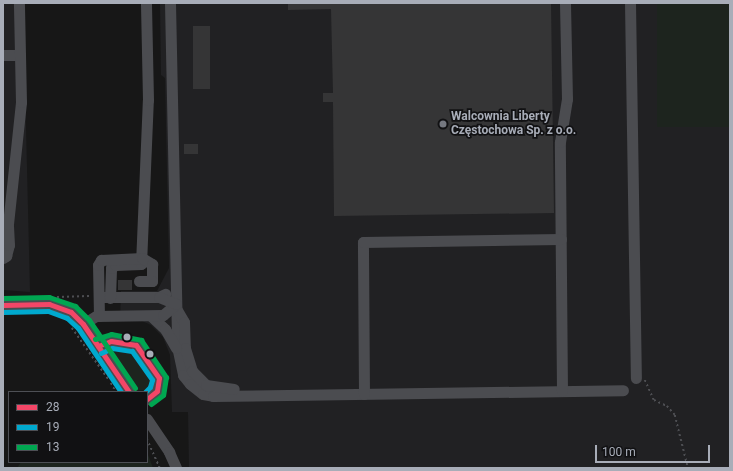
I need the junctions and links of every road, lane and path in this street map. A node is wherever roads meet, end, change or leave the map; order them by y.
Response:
1 (19, 3) edge
2 (146, 3) edge
3 (170, 3) edge
4 (565, 3) edge
5 (630, 3) edge
6 (3, 55) edge
7 (20, 55) junction
8 (6, 224) edge
9 (561, 239) junction
10 (3, 258) edge
11 (142, 258) junction
12 (176, 279) junction
13 (139, 281) dead end
14 (110, 298) junction
15 (98, 299) junction
16 (170, 304) junction
17 (3, 305) edge
18 (99, 316) junction
19 (152, 316) junction
20 (69, 324) dead end
21 (82, 324) junction
22 (98, 346) junction
23 (178, 352) junction
24 (636, 378) joint
25 (623, 390) dead end
26 (115, 391) edge
27 (128, 391) edge
28 (562, 391) junction
29 (364, 394) junction
30 (266, 396) junction
31 (148, 398) edge
32 (148, 420) edge
33 (148, 441) edge
34 (160, 468) edge
35 (176, 468) edge
36 (688, 468) edge

1 - 7 street
2 - 11 street
3 - 12 street
4 - 9 street
5 - 24 street
6 - 7 street
7 - 8 street
8 - 10 street
9 - 28 street
9 - 29 street
11 - 13 street
11 - 14 street
11 - 15 street
12 - 16 street
12 - 16 street
14 - 15 street
14 - 16 street
15 - 16 street
15 - 18 street
16 - 19 street
16 - 23 street
16 - 30 street
17 - 21 street
18 - 19 street
18 - 21 street
19 - 23 street
20 - 26 path
21 - 22 street
22 - 27 street
22 - 31 street
23 - 30 street
24 - 36 path
25 - 28 street
28 - 29 street
29 - 30 street
32 - 35 street
33 - 34 path

